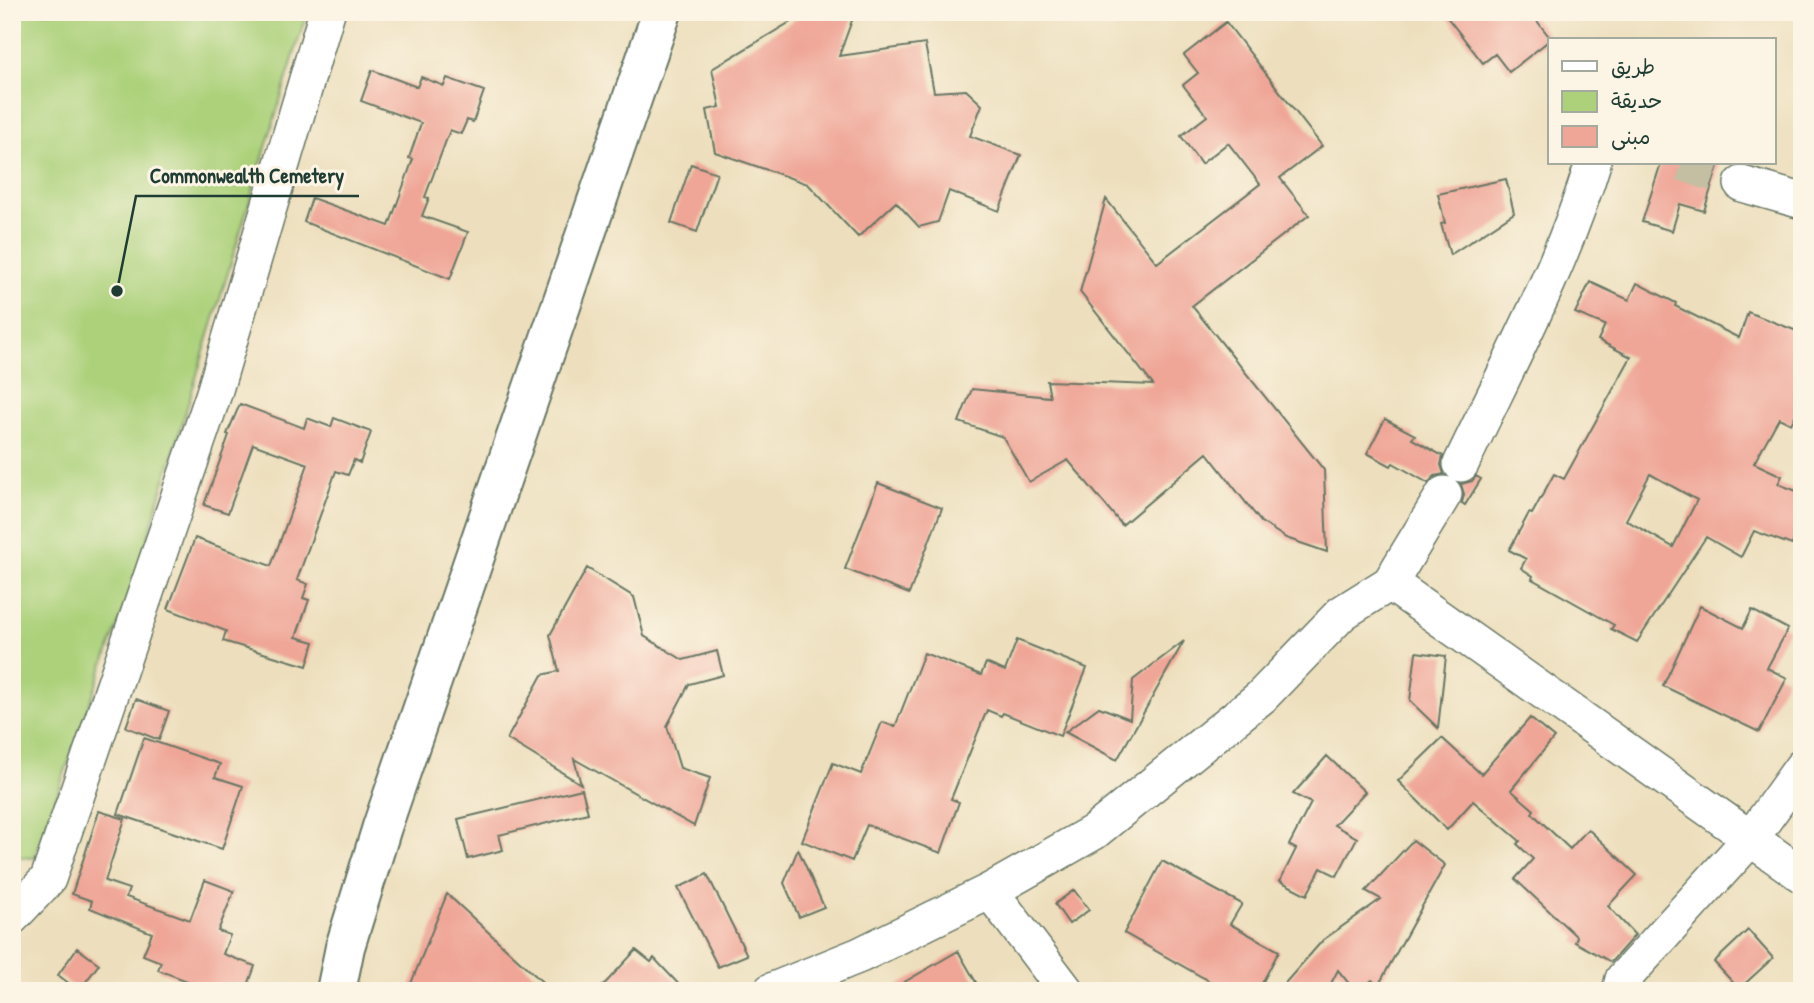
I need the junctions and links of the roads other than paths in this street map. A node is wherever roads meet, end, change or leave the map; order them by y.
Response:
1 (327, 12) edge
2 (662, 12) edge
3 (1594, 164) edge
4 (1742, 184) tunnel mouth
5 (1802, 201) edge
6 (1390, 583) junction
7 (1802, 767) edge
8 (1751, 838) junction
9 (1802, 875) edge
10 (990, 891) junction
11 (12, 917) edge
12 (345, 947) junction
13 (318, 991) edge
14 (336, 991) edge
15 (771, 991) edge
16 (1066, 991) edge
17 (1620, 991) edge

1 - 11 street
2 - 12 main road
3 - 6 street
4 - 5 street
6 - 8 street
6 - 10 street
7 - 8 street
8 - 9 street
8 - 17 street
10 - 15 street
10 - 16 street
12 - 13 main road
12 - 14 main road

